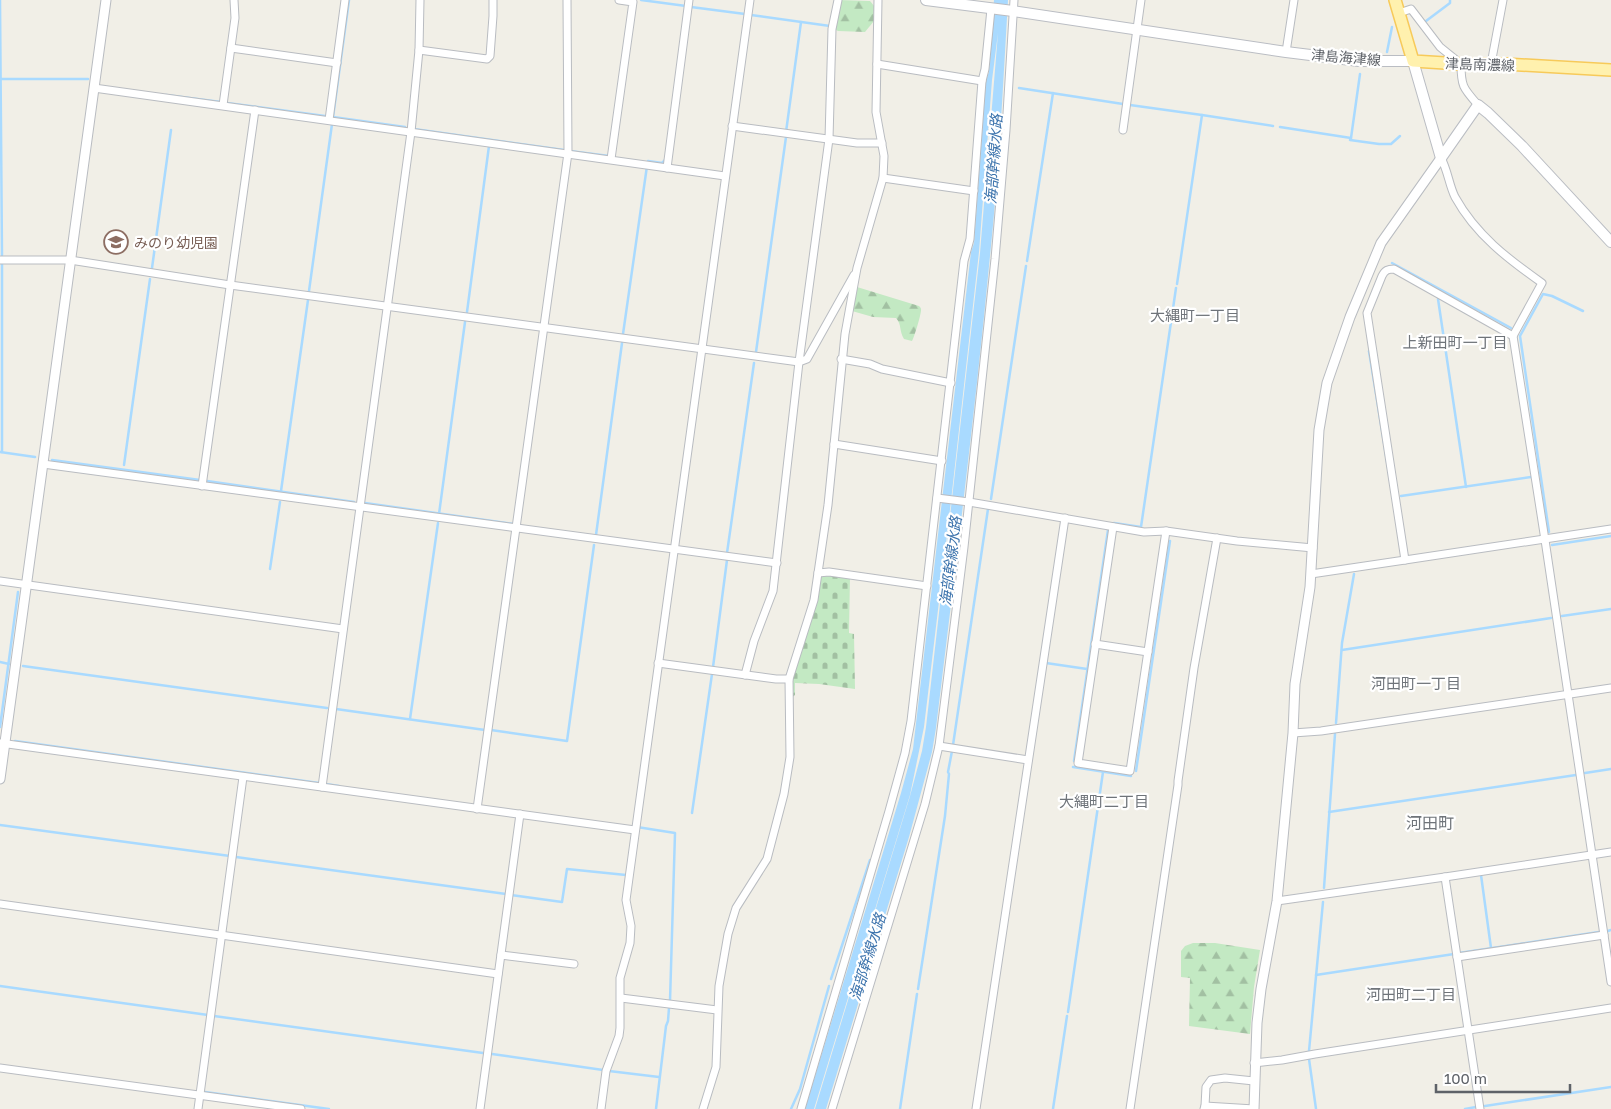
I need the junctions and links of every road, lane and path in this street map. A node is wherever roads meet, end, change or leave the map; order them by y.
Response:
1 (106, 0) edge
2 (234, 0) edge
3 (345, 0) edge
4 (420, 0) edge
5 (493, 0) edge
6 (567, 0) edge
7 (619, 0) edge
8 (689, 0) edge
9 (750, 0) edge
10 (838, 0) edge
11 (878, 0) edge
12 (926, 0) edge
13 (1014, 0) edge
14 (1142, 0) edge
15 (1294, 0) edge
16 (1395, 0) edge
17 (1503, 0) edge
18 (989, 6) edge
19 (1011, 11) junction
20 (1399, 13) junction
21 (1137, 29) junction
22 (231, 48) junction
23 (419, 50) junction
24 (1286, 52) junction
25 (1413, 61) junction
26 (337, 63) junction
27 (877, 64) junction
28 (1461, 64) junction
29 (1490, 64) junction
30 (1611, 70) edge
31 (982, 81) junction
32 (94, 88) junction
33 (223, 105) junction
34 (1478, 105) junction
35 (255, 110) junction
36 (329, 120) junction
37 (732, 126) junction
38 (1123, 130) dead end
39 (411, 132) junction
40 (829, 139) junction
41 (882, 143) junction
42 (568, 153) junction
43 (1441, 158) junction
44 (611, 160) junction
45 (667, 168) junction
46 (725, 176) junction
47 (883, 178) junction
48 (974, 191) junction
49 (1611, 242) edge
50 (0, 260) edge
51 (70, 260) junction
52 (858, 268) junction
53 (230, 285) junction
54 (387, 307) junction
55 (544, 328) junction
56 (1513, 336) junction
57 (701, 349) junction
58 (841, 359) junction
59 (799, 362) junction
60 (950, 383) junction
61 (834, 444) junction
62 (942, 462) junction
63 (43, 464) junction
64 (202, 486) junction
65 (937, 498) junction
66 (969, 502) junction
67 (359, 507) junction
68 (1064, 518) junction
69 (1113, 526) junction
70 (516, 528) junction
71 (1611, 528) edge
72 (1166, 531) junction
73 (1217, 538) junction
74 (1545, 540) junction
75 (1313, 548) junction
76 (674, 550) junction
77 (1405, 560) junction
78 (777, 563) junction
79 (818, 573) junction
80 (1311, 574) junction
81 (0, 581) edge
82 (27, 585) junction
83 (927, 586) junction
84 (343, 629) junction
85 (1096, 644) junction
86 (1148, 652) junction
87 (658, 663) junction
88 (745, 675) junction
89 (789, 679) junction
90 (1611, 688) edge
91 (1568, 695) junction
92 (1293, 733) junction
93 (2, 744) edge
94 (939, 746) junction
95 (1028, 760) junction
96 (243, 776) junction
97 (0, 779) edge
98 (322, 787) junction
99 (477, 809) junction
100 (520, 814) junction
101 (635, 830) junction
102 (1611, 852) edge
103 (1591, 855) junction
104 (1445, 877) junction
105 (1277, 901) junction
106 (0, 904) edge
107 (1604, 934) junction
108 (221, 936) junction
109 (501, 955) junction
110 (1457, 957) junction
111 (574, 964) dead end
112 (498, 974) junction
113 (1611, 982) edge
114 (621, 998) junction
115 (1611, 1008) edge
116 (717, 1010) junction
117 (1468, 1030) junction
118 (1254, 1063) junction
119 (0, 1068) edge
120 (1254, 1082) junction
121 (200, 1095) junction
122 (1204, 1107) edge
123 (198, 1109) edge
124 (301, 1109) edge
125 (480, 1109) edge
126 (601, 1109) edge
127 (703, 1109) edge
128 (801, 1109) edge
129 (832, 1109) edge
130 (976, 1109) edge
131 (1130, 1109) edge
132 (1254, 1109) edge
133 (1480, 1109) edge

1 - 32 street
2 - 22 street
3 - 26 street
4 - 23 street
5 - 23 street
6 - 42 street
7 - 44 street
8 - 45 street
9 - 37 street
10 - 40 street
11 - 27 street
12 - 18 main road, 津島海津線
13 - 19 street
14 - 21 street
15 - 24 street
16 - 20 main road
17 - 29 street
18 - 19 main road, 津島海津線
18 - 31 street
19 - 21 main road, 津島海津線
19 - 66 street
20 - 25 main road
20 - 28 street
21 - 24 main road, 津島海津線
21 - 38 street
22 - 26 street
22 - 33 street
23 - 39 street
24 - 25 main road, 津島海津線
25 - 28 main road, 津島南濃線
25 - 43 main road
26 - 36 street
27 - 31 street
27 - 41 street
28 - 29 main road, 津島南濃線
28 - 34 street
29 - 30 main road, 津島南濃線
31 - 48 street
32 - 33 street
32 - 51 street
33 - 35 street
34 - 43 main road
34 - 49 main road
35 - 36 street
35 - 53 street
36 - 39 street
37 - 40 street
37 - 46 street
39 - 42 street
39 - 54 street
40 - 41 street
40 - 59 street
41 - 47 street
42 - 44 street
42 - 55 street
43 - 56 street
43 - 75 street
44 - 45 street
45 - 46 street
46 - 57 street
47 - 48 street
47 - 52 street
48 - 60 street
50 - 51 street
51 - 53 street
51 - 63 street
52 - 58 street
52 - 59 street
53 - 54 street
53 - 64 street
54 - 55 street
54 - 67 street
55 - 57 street
55 - 70 street
56 - 74 street
56 - 77 street
57 - 59 street
57 - 76 street
58 - 60 street
58 - 61 street
59 - 78 street
60 - 62 street
61 - 62 street
61 - 79 street
62 - 65 street
63 - 64 street
63 - 82 street
64 - 67 street
65 - 66 street
65 - 83 street
66 - 68 street
66 - 94 street
67 - 70 street
67 - 84 street
68 - 69 street
68 - 95 street
69 - 72 street
69 - 85 street
70 - 76 street
70 - 99 street
71 - 74 street
72 - 73 street
72 - 86 street
73 - 75 street
73 - 131 street
74 - 77 street
74 - 91 street
75 - 80 street
76 - 78 street
76 - 87 street
77 - 80 street
78 - 88 street
79 - 83 street
79 - 89 street
80 - 92 street
81 - 82 street
82 - 84 street
82 - 93 street
83 - 128 street
84 - 98 street
85 - 86 street
85 - 86 street
87 - 88 street
87 - 101 street
88 - 89 street
89 - 116 street
90 - 91 street
91 - 92 street
91 - 103 street
92 - 105 street
93 - 96 street
93 - 97 street
94 - 95 street
94 - 129 street
95 - 130 street
96 - 98 street
96 - 108 street
98 - 99 street
99 - 100 street
100 - 101 street
100 - 109 street
101 - 114 street
102 - 103 street
103 - 104 street
103 - 107 street
104 - 105 street
104 - 110 street
105 - 118 street
106 - 108 street
107 - 110 street
107 - 113 street
108 - 112 street
108 - 121 street
109 - 111 street
109 - 112 street
110 - 117 street
112 - 125 street
114 - 116 street
114 - 126 street
115 - 117 street
116 - 127 street
117 - 118 street
117 - 133 street
118 - 120 street
119 - 121 street
120 - 122 street
120 - 132 street
121 - 123 street
121 - 124 street
122 - 132 street

